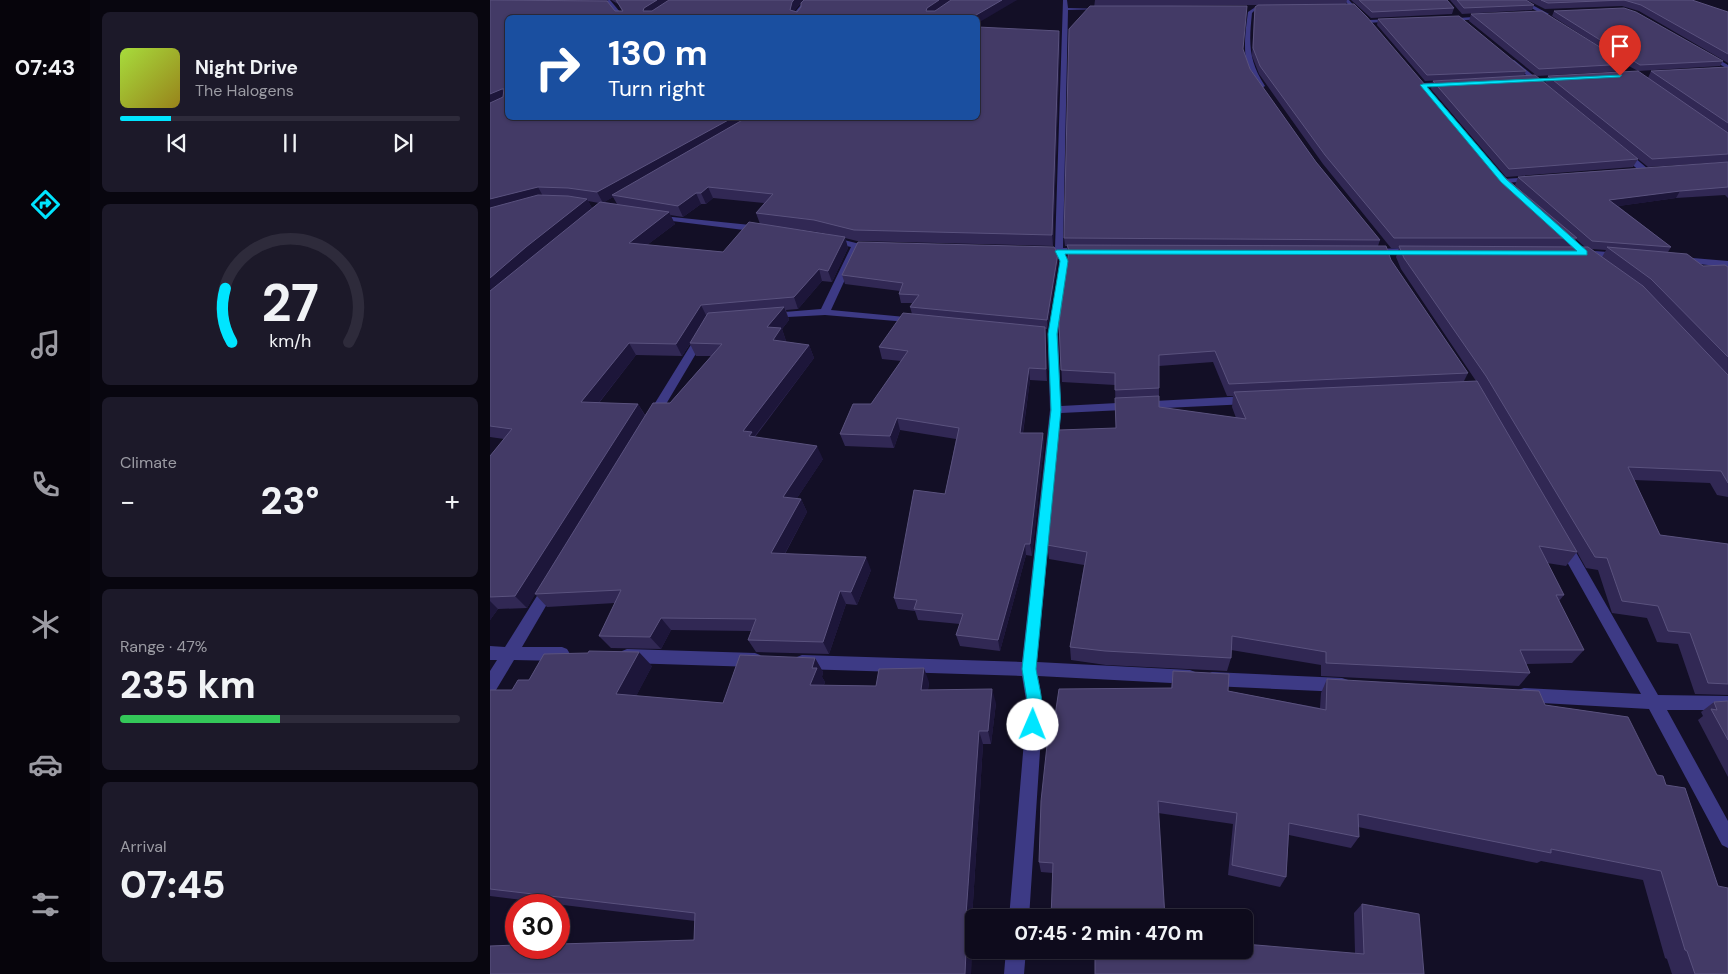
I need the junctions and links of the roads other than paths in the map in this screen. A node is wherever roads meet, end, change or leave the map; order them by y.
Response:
1 (808, 0) edge
2 (1519, 0) edge
3 (607, 3) edge
4 (1345, 4) edge
5 (1065, 5) edge
6 (1105, 9) edge
7 (1254, 9) edge
8 (1555, 13) edge
9 (1533, 14) edge
10 (621, 15) edge
11 (798, 15) edge
12 (1546, 15) junction
13 (1458, 16) junction
14 (1496, 16) edge
15 (1443, 19) edge
16 (1399, 20) edge
17 (1467, 24) edge
18 (1703, 53) edge
19 (1506, 55) edge
20 (1728, 68) edge
21 (1719, 70) edge
22 (1546, 79) edge
23 (1527, 80) edge
24 (1536, 80) junction
25 (1451, 84) edge
26 (1429, 92) edge
27 (1551, 92) edge
28 (1270, 97) edge
29 (1616, 147) edge
30 (1654, 170) edge
31 (1645, 171) junction
32 (1636, 172) edge
33 (1541, 178) edge
34 (1511, 187) edge
35 (650, 216) edge
36 (768, 230) edge
37 (1375, 236) edge
38 (824, 239) edge
39 (856, 246) junction
40 (883, 247) edge
41 (1032, 250) edge
42 (1059, 251) junction
43 (1088, 251) edge
44 (1424, 251) edge
45 (1359, 252) edge
46 (1389, 256) junction
47 (1630, 256) edge
48 (1667, 259) edge
49 (1728, 264) edge
50 (1600, 265) edge
51 (825, 312) junction
52 (758, 317) edge
53 (924, 321) edge
54 (710, 322) edge
55 (1255, 400) edge
56 (1056, 410) junction
57 (648, 423) edge
58 (1557, 533) edge
59 (556, 576) edge
60 (510, 652) junction
61 (490, 653) edge
62 (580, 654) edge
63 (610, 656) edge
64 (770, 660) edge
65 (790, 661) edge
66 (1029, 669) junction
67 (490, 685) edge
68 (1356, 686) edge
69 (1505, 694) edge
70 (1654, 702) junction
71 (1728, 703) edge
72 (1728, 839) edge
73 (1020, 909) edge
74 (1015, 959) edge
75 (1014, 974) edge

1 - 11 street
2 - 12 street
3 - 10 street
4 - 16 street
5 - 6 street
5 - 42 street
7 - 28 street
8 - 12 street
9 - 12 street
13 - 14 street
13 - 15 street
13 - 17 street
18 - 20 street
19 - 24 street
20 - 21 street
22 - 24 street
23 - 24 street
24 - 27 street
25 - 26 street
29 - 31 street
30 - 31 street
31 - 32 street
33 - 34 street
35 - 36 street
37 - 46 street
38 - 39 street
39 - 40 street
39 - 51 street
41 - 42 street
42 - 43 street
42 - 56 street
44 - 46 street
45 - 46 street
47 - 50 street
48 - 49 street
51 - 52 street
51 - 53 street
54 - 57 street
55 - 56 street
56 - 66 street
58 - 70 street
59 - 60 street
60 - 61 street
60 - 62 street
60 - 67 street
63 - 64 street
65 - 66 street
66 - 68 street
66 - 73 street
69 - 70 street
70 - 71 street
70 - 72 street
74 - 75 street

